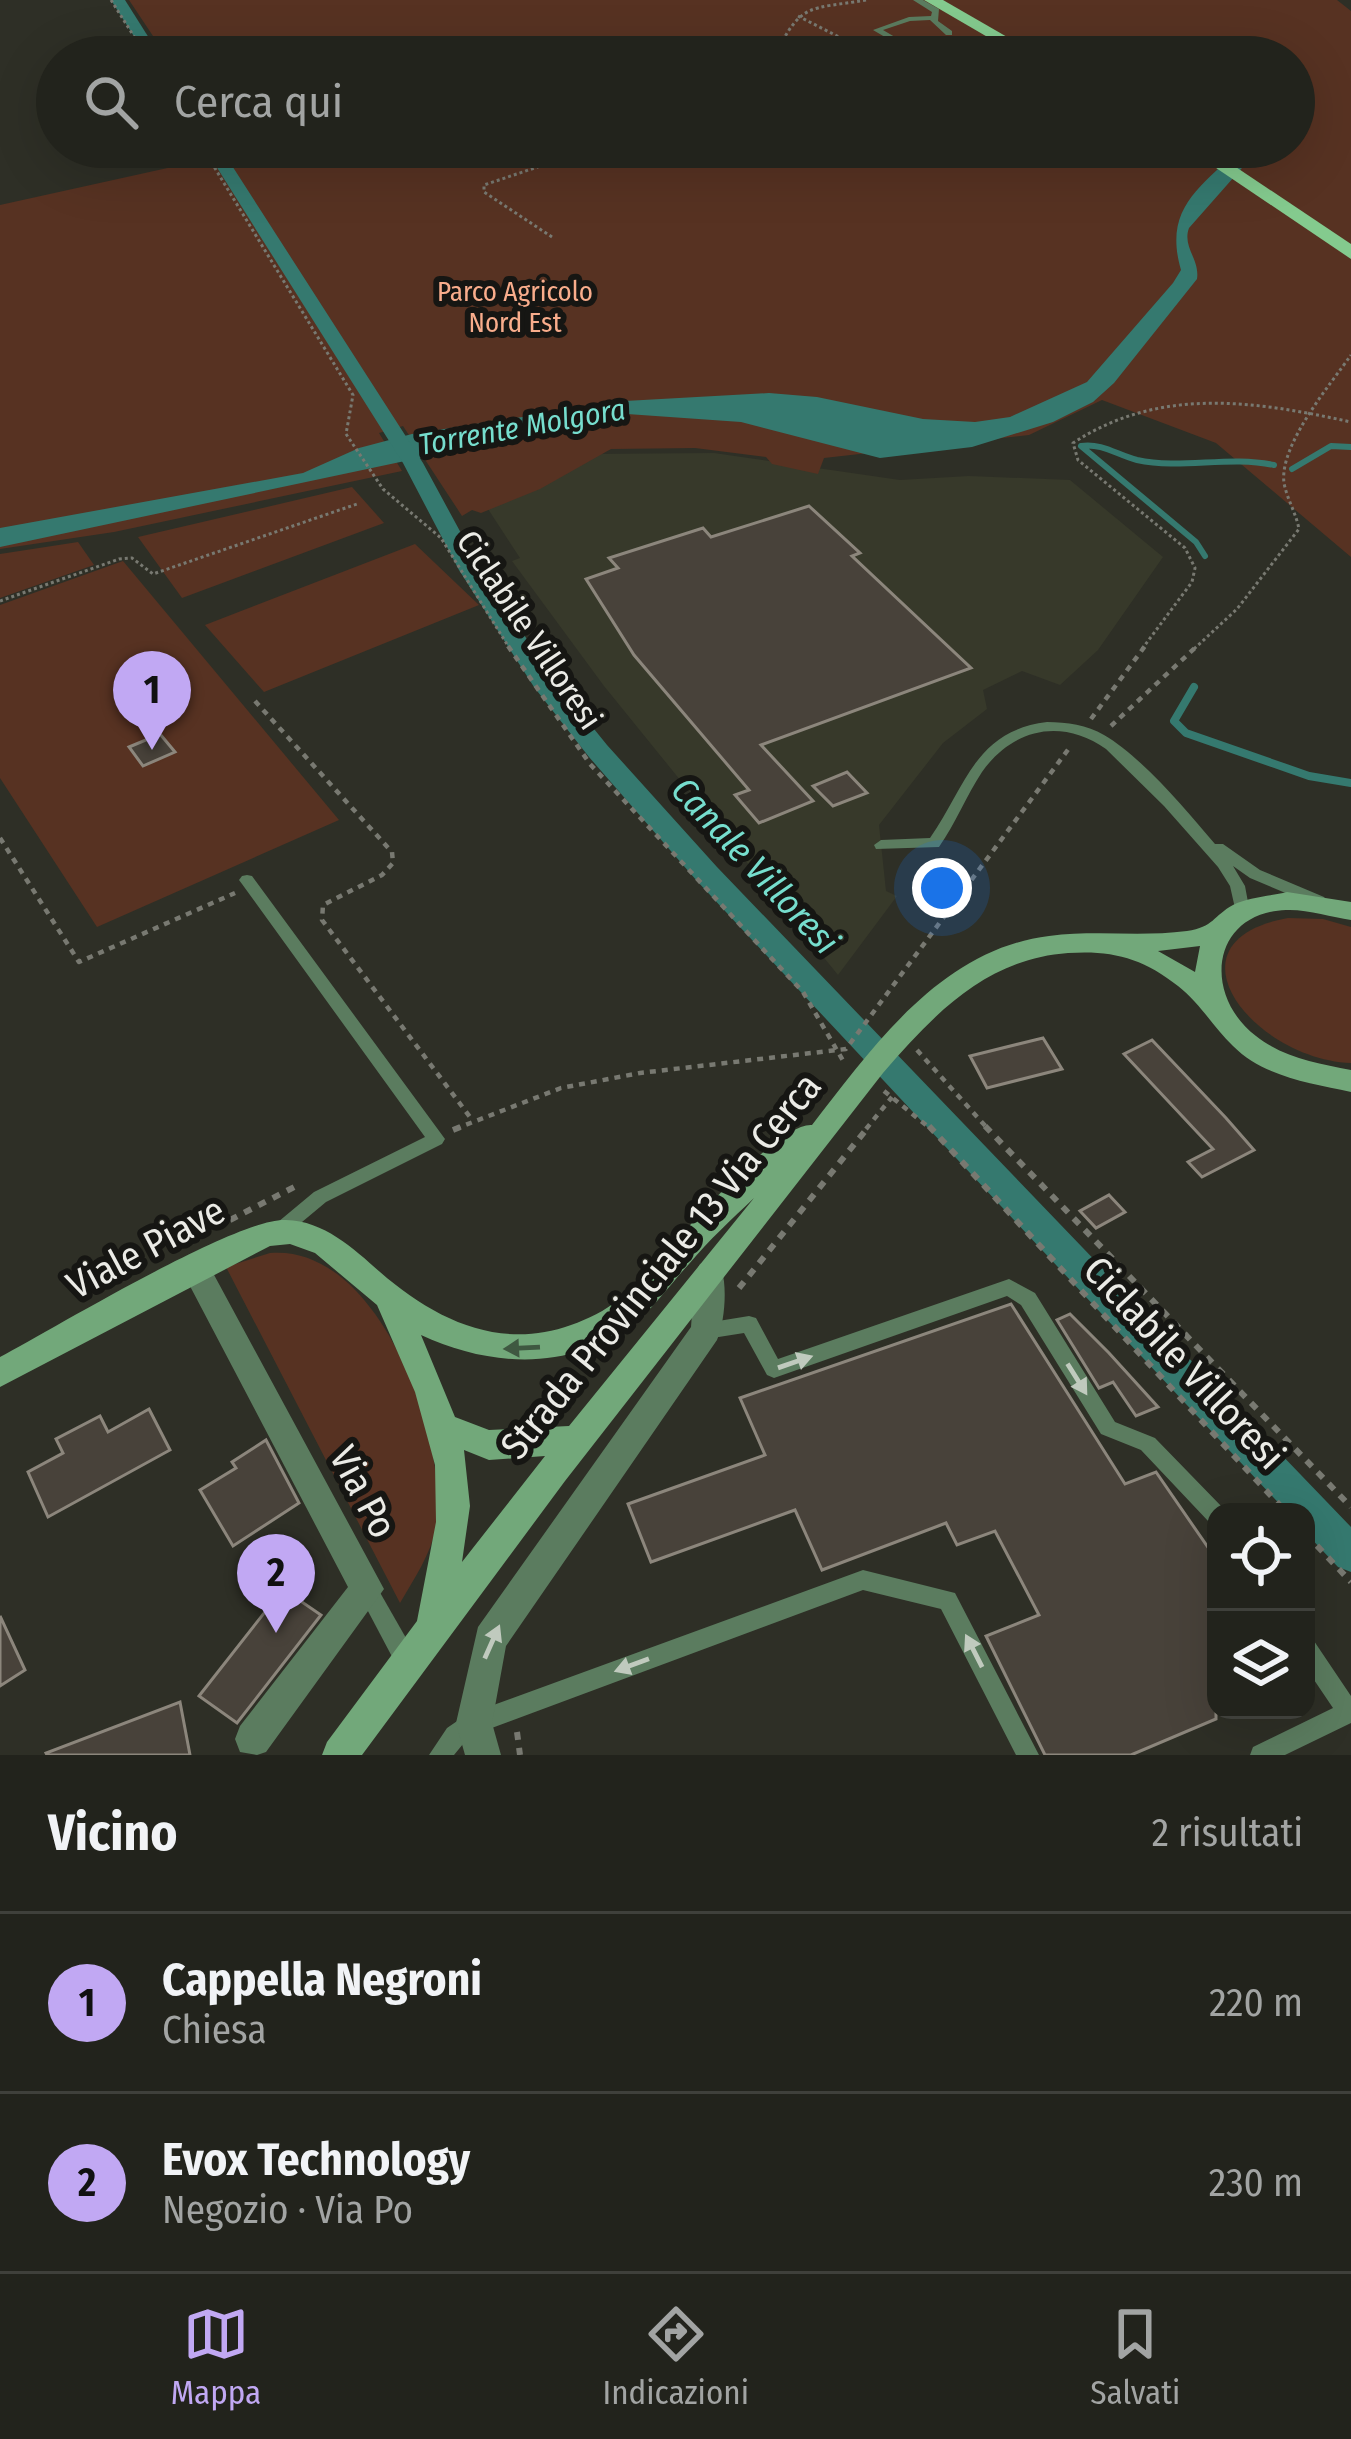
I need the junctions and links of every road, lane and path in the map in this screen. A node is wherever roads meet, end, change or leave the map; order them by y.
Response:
1 (110, 0) edge
2 (866, 0) edge
3 (917, 0) edge
4 (933, 9) edge
5 (797, 16) junction
6 (949, 32) dead end
7 (133, 36) edge
8 (786, 36) edge
9 (837, 36) edge
10 (888, 36) edge
11 (986, 36) edge
12 (215, 168) edge
13 (535, 168) edge
14 (1227, 168) edge
15 (552, 237) dead end
16 (1351, 253) edge
17 (1351, 355) edge
18 (1313, 412) junction
19 (1351, 422) edge
20 (357, 504) dead end
21 (0, 601) edge
22 (255, 701) dead end
23 (1090, 734) junction
24 (1192, 829) junction
25 (0, 838) edge
26 (881, 845) dead end
27 (249, 883) joint
28 (1341, 908) edge
29 (1242, 913) junction
30 (1216, 934) junction
31 (1124, 945) junction
32 (1211, 1000) junction
33 (899, 1040) junction
34 (837, 1052) junction
35 (1351, 1086) edge
36 (841, 1105) junction
37 (473, 1120) junction
38 (436, 1138) junction
39 (304, 1181) dead end
40 (221, 1224) dead end
41 (278, 1232) junction
42 (196, 1268) junction
43 (710, 1274) junction
44 (389, 1298) junction
45 (706, 1331) junction
46 (0, 1373) edge
47 (443, 1427) junction
48 (573, 1440) junction
49 (1278, 1503) edge
50 (1207, 1506) edge
51 (1351, 1507) edge
52 (1315, 1544) edge
53 (1351, 1582) edge
54 (367, 1589) junction
55 (431, 1625) junction
56 (406, 1661) junction
57 (1315, 1662) edge
58 (253, 1739) dead end
59 (479, 1739) edge
60 (340, 1755) edge
61 (440, 1755) edge
62 (1028, 1755) edge
63 (1261, 1755) edge

1 - 7 path
2 - 5 path
3 - 4 lane
4 - 6 lane
4 - 10 lane
4 - 11 main road
5 - 8 path
5 - 9 path
12 - 34 path, Ciclabile Villoresi
13 - 15 path
14 - 16 main road
17 - 18 path
18 - 19 path
18 - 23 path
18 - 23 path
20 - 21 path
22 - 37 path
23 - 24 lane
23 - 26 lane
23 - 34 path
24 - 28 lane
24 - 29 lane
25 - 27 path
27 - 38 lane
28 - 29 street
29 - 30 street
30 - 31 street, Strada Provinciale 13 Via Cerca
30 - 32 street
31 - 32 street
31 - 33 street, Strada Provinciale 13 Via Cerca
32 - 35 street
33 - 36 street, Strada Provinciale 13 Via Cerca
33 - 51 path
34 - 37 path
36 - 43 street, Strada Provinciale 13 Via Cerca
36 -> 44 street, Viale Piave
37 - 38 path
38 - 41 lane
39 - 40 path
41 - 42 street, Viale Piave
41 - 44 street, Viale Piave
42 - 46 street, Viale Piave
42 - 54 street, Via Po
43 - 45 street
43 - 48 street, Strada Provinciale 13 Via Cerca
44 - 47 street, Viale Piave
45 - 49 path, Ciclabile Villoresi
45 -> 50 lane
59 -> 45 street
47 - 48 street
47 - 55 street, Viale Piave
48 - 55 street, Strada Provinciale 13 Via Cerca
52 - 53 path
54 - 56 lane
54 - 58 street, Via Po
55 - 56 street, Strada Provinciale 13 Via Cerca
56 - 60 street, Strada Provinciale 13 Via Cerca
57 - 63 lane
59 - 61 lane
62 -> 59 lane

